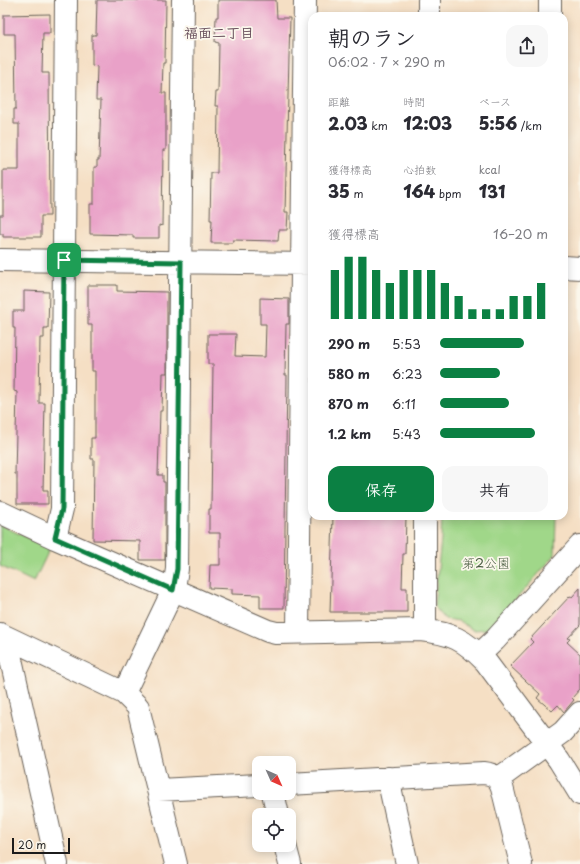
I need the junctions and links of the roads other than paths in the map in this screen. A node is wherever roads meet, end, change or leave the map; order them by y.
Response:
1 (66, 0) edge
2 (183, 0) edge
3 (305, 0) edge
4 (429, 0) edge
5 (550, 0) edge
6 (429, 12) edge
7 (550, 12) edge
8 (0, 260) edge
9 (64, 260) junction
10 (181, 262) junction
11 (307, 264) edge
12 (568, 267) edge
13 (580, 268) edge
14 (0, 512) edge
15 (426, 520) edge
16 (55, 538) junction
17 (580, 546) edge
18 (173, 590) junction
19 (425, 630) junction
20 (298, 632) junction
21 (3, 636) edge
22 (479, 655) junction
23 (124, 693) junction
24 (580, 714) edge
25 (547, 743) junction
26 (388, 778) junction
27 (498, 779) junction
28 (296, 784) edge
29 (252, 785) edge
30 (158, 790) junction
31 (580, 794) edge
32 (287, 852) edge
33 (57, 864) edge
34 (176, 864) edge
35 (290, 864) edge
36 (407, 864) edge
37 (521, 864) edge

1 - 9 street
2 - 10 street
3 - 11 street
4 - 6 street
5 - 7 street
8 - 9 street
9 - 10 street
9 - 16 street
10 - 11 street
10 - 18 street
11 - 20 street
12 - 13 street
14 - 16 street
15 - 19 street
16 - 18 street
17 - 22 street
18 - 20 street
18 - 23 street
19 - 20 street
19 - 22 street
21 - 23 street
21 - 33 street
22 - 25 street
23 - 30 street
24 - 25 street
25 - 27 street
25 - 31 street
26 - 27 street
26 - 28 street
26 - 36 street
27 - 37 street
29 - 30 street
30 - 34 street
32 - 35 street

